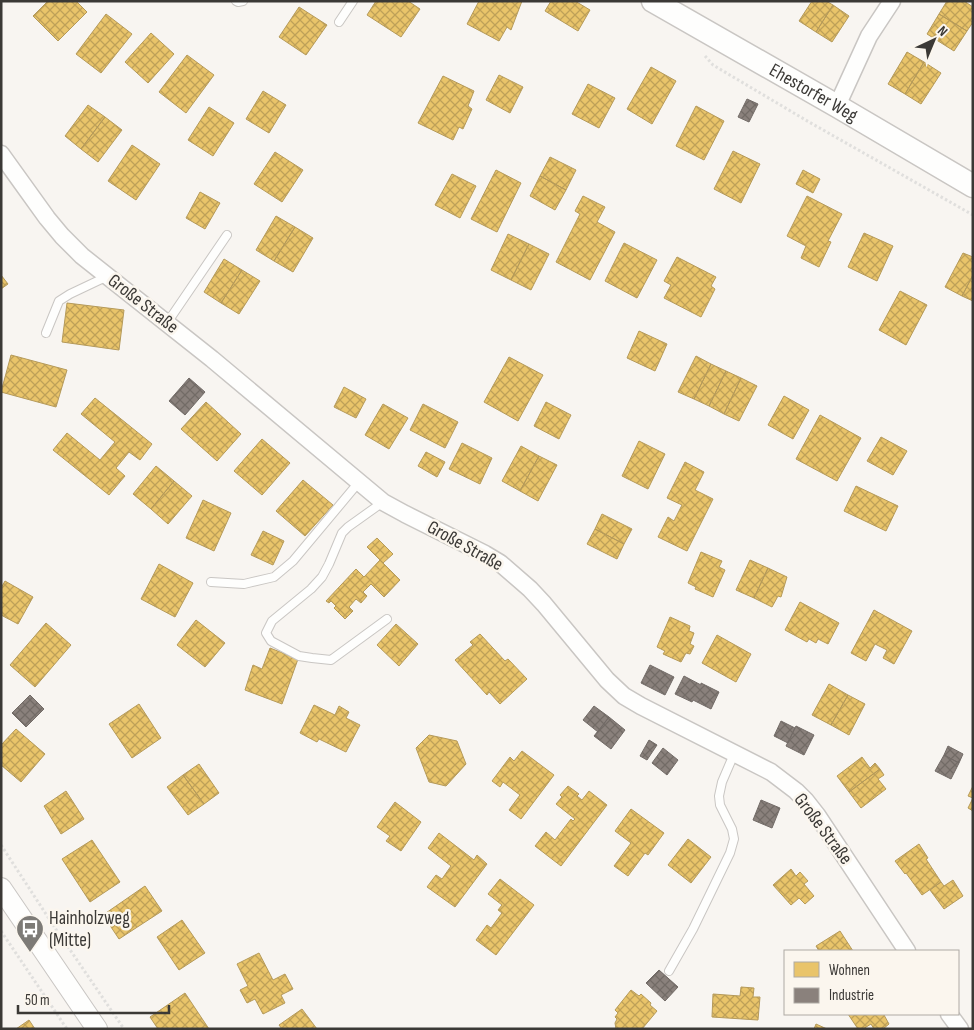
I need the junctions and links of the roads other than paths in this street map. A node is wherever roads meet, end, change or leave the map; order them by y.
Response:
1 (236, 1) edge
2 (243, 1) edge
3 (353, 1) edge
4 (653, 1) edge
5 (892, 1) edge
6 (339, 22) dead end
7 (837, 106) junction
8 (1, 154) edge
9 (973, 186) edge
10 (227, 235) dead end
11 (108, 276) junction
12 (167, 323) junction
13 (46, 333) dead end
14 (359, 482) junction
15 (383, 502) junction
16 (212, 582) dead end
17 (386, 619) dead end
18 (734, 754) junction
19 (2, 892) edge
20 (906, 950) edge
21 (669, 971) dead end
22 (950, 1015) edge
23 (98, 1029) edge
24 (960, 1029) edge

1 - 2 lane
3 - 6 lane
4 - 7 main road, Ehestorfer Weg
5 - 7 street
7 - 9 main road, Ehestorfer Weg
8 - 11 street, Große Straße
10 - 12 lane
11 - 12 street, Große Straße
11 - 13 lane
12 - 14 street, Große Straße
14 - 15 street, Große Straße
14 - 16 lane
15 - 17 lane
15 - 18 street, Große Straße
18 - 20 street, Große Straße
18 - 21 lane
19 - 23 street
22 - 24 street

